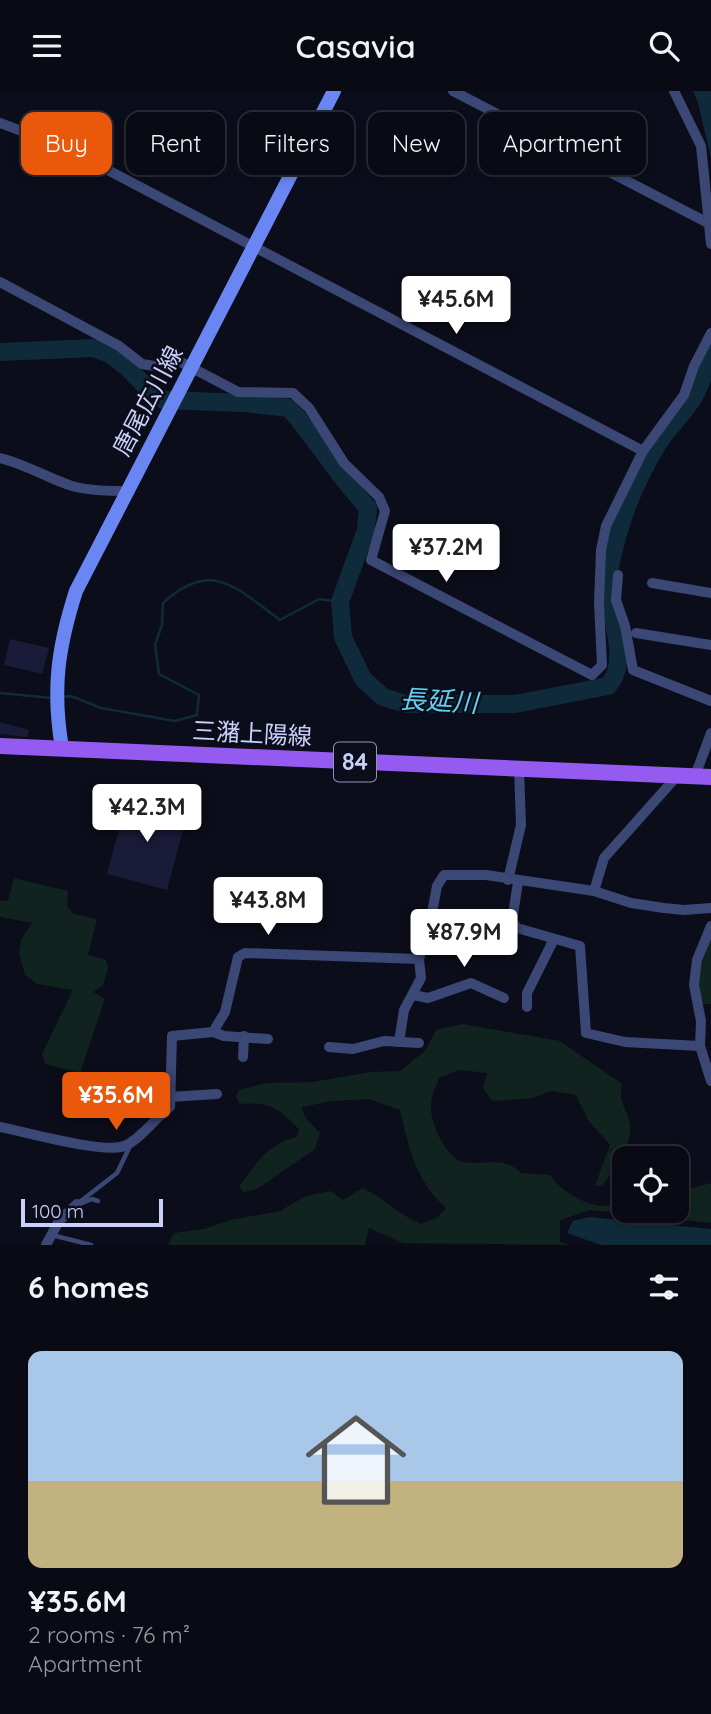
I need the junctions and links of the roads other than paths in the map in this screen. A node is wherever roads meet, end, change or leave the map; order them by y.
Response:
1 (334, 91) edge
2 (453, 91) edge
3 (674, 91) edge
4 (0, 123) edge
5 (708, 223) junction
6 (711, 244) edge
7 (254, 247) junction
8 (0, 282) edge
9 (711, 333) edge
10 (190, 370) junction
11 (643, 451) junction
12 (0, 458) edge
13 (128, 491) junction
14 (618, 575) dead end
15 (652, 583) dead end
16 (711, 593) edge
17 (636, 633) dead end
18 (711, 645) edge
19 (711, 701) edge
20 (711, 733) edge
21 (0, 746) edge
22 (62, 748) junction
23 (519, 769) junction
24 (678, 775) junction
25 (703, 776) edge
26 (513, 881) junction
27 (594, 891) junction
28 (711, 908) edge
29 (711, 926) edge
30 (554, 939) junction
31 (708, 941) edge
32 (419, 959) junction
33 (413, 995) junction
34 (504, 998) dead end
35 (527, 1007) dead end
36 (213, 1032) junction
37 (244, 1036) junction
38 (268, 1039) dead end
39 (398, 1042) junction
40 (419, 1042) dead end
41 (700, 1046) junction
42 (329, 1047) dead end
43 (243, 1058) dead end
44 (711, 1081) edge
45 (217, 1094) dead end
46 (170, 1097) junction
47 (0, 1127) edge
48 (132, 1142) junction
49 (98, 1201) dead end
50 (77, 1204) junction
51 (52, 1235) junction
52 (46, 1245) edge
53 (91, 1245) edge

1 - 7 main road, 唐尾広川線
2 - 5 street
3 - 5 street
4 - 7 street
5 - 6 street
7 - 10 main road, 唐尾広川線
7 - 11 street
8 - 10 street
9 - 11 street
10 - 11 street
10 - 13 main road, 唐尾広川線
12 - 13 street
13 - 22 main road, 唐尾広川線
14 - 19 street
15 - 16 street
17 - 18 street
20 - 25 street
21 - 22 main road, 三潴上陽線 / 84
22 - 23 main road, 三潴上陽線 / 84
23 - 24 main road, 三潴上陽線 / 84
23 - 26 street
24 - 25 main road, 三潴上陽線 / 84
24 - 27 street
26 - 27 street
26 - 30 street
26 - 32 street
27 - 28 street
29 - 31 street
30 - 35 street
30 - 41 street
31 - 41 street
32 - 33 street
32 - 36 street
33 - 34 street
33 - 39 street
36 - 37 street
36 - 46 street
37 - 38 street
37 - 43 street
39 - 40 street
39 - 42 street
41 - 44 street
45 - 46 street
46 - 48 street
47 - 48 street
48 - 50 lane
49 - 50 lane
50 - 51 street
51 - 52 street
51 - 53 lane

